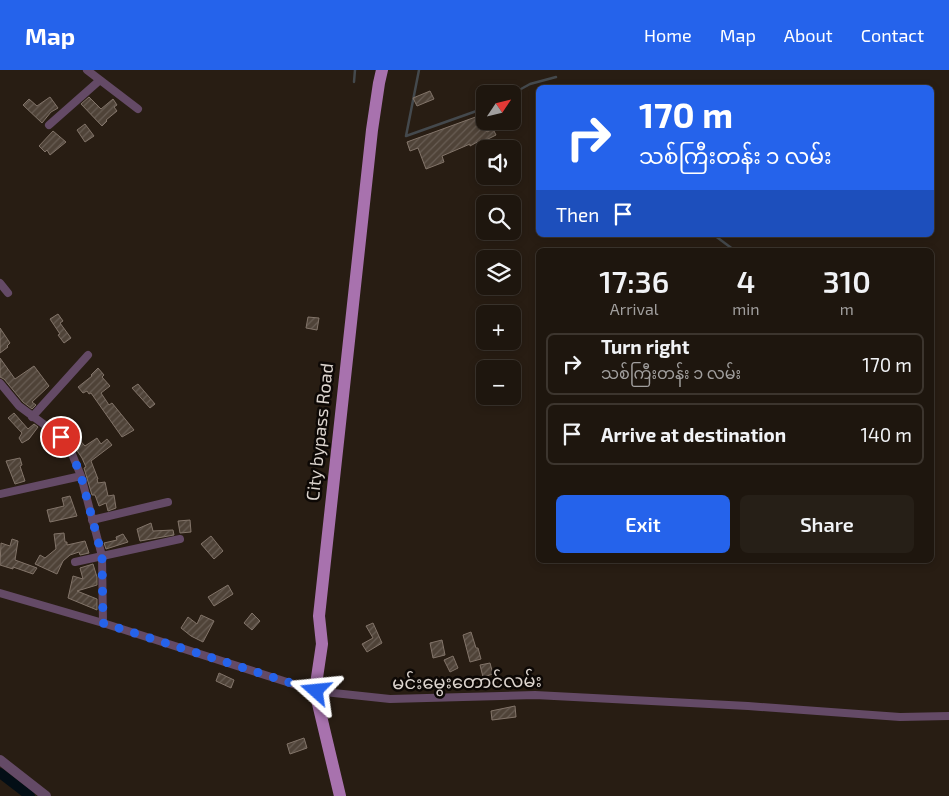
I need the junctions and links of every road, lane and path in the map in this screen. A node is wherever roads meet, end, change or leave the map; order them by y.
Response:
1 (87, 70) edge
2 (382, 70) edge
3 (100, 80) junction
4 (138, 109) dead end
5 (49, 125) dead end
6 (0, 283) edge
7 (8, 293) dead end
8 (88, 355) dead end
9 (0, 383) edge
10 (32, 417) junction
11 (81, 476) junction
12 (0, 494) edge
13 (168, 502) dead end
14 (92, 520) junction
15 (180, 539) dead end
16 (102, 556) junction
17 (75, 562) dead end
18 (0, 593) edge
19 (103, 623) junction
20 (316, 691) junction
21 (949, 716) edge
22 (0, 760) edge
23 (46, 796) edge
24 (340, 796) edge

1 - 3 street
2 - 20 main road, City bypass Road
3 - 4 street
3 - 5 street
6 - 7 street
8 - 10 street
9 - 10 street
10 - 11 street
11 - 12 street
11 - 14 street
13 - 14 street
14 - 16 street
15 - 16 street
16 - 17 street
16 - 19 street
18 - 19 street, မင်းမွေးတောင်လမ်း
19 - 20 street, မင်းမွေးတောင်လမ်း
20 - 21 street, မင်းမွေးတောင်လမ်း
20 - 24 main road, City bypass Road
22 - 23 street

